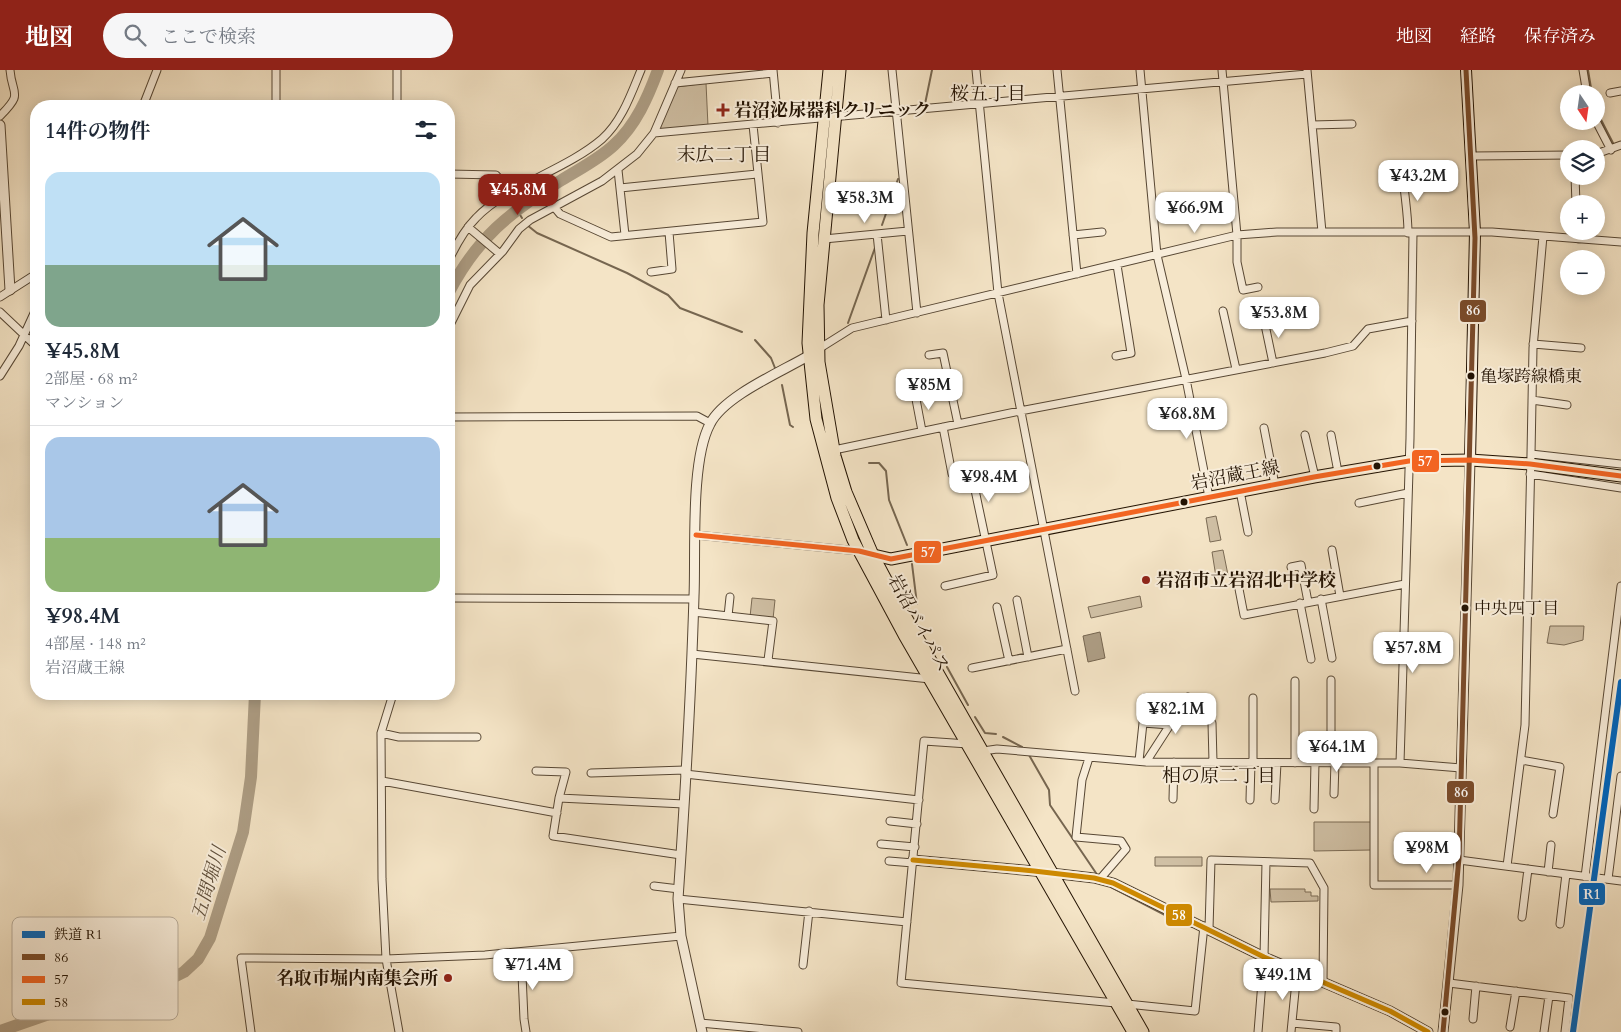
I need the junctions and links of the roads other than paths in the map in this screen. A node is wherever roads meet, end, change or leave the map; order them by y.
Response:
1 (10, 70) edge
2 (157, 70) edge
3 (276, 70) edge
4 (397, 70) edge
5 (641, 70) edge
6 (680, 70) edge
7 (829, 70) edge
8 (840, 70) edge
9 (892, 70) edge
10 (976, 70) edge
11 (1057, 70) edge
12 (1140, 70) edge
13 (1222, 70) edge
14 (1466, 70) edge
15 (1583, 70) edge
16 (773, 72) edge
17 (1307, 72) edge
18 (1223, 80) junction
19 (676, 83) junction
20 (1586, 85) edge
21 (1142, 88) junction
22 (1621, 90) edge
23 (1610, 93) dead end
24 (1060, 96) junction
25 (145, 100) edge
26 (276, 100) edge
27 (397, 100) edge
28 (979, 104) junction
29 (896, 111) junction
30 (0, 116) edge
31 (830, 117) junction
32 (778, 123) junction
33 (1352, 124) dead end
34 (0, 125) edge
35 (753, 125) junction
36 (1312, 125) junction
37 (1603, 130) edge
38 (0, 131) edge
39 (654, 133) junction
40 (1616, 147) edge
41 (1560, 155) edge
42 (1472, 156) junction
43 (618, 170) junction
44 (1403, 173) dead end
45 (455, 174) edge
46 (757, 174) junction
47 (620, 188) junction
48 (512, 193) junction
49 (555, 208) junction
50 (469, 228) junction
51 (908, 231) junction
52 (669, 232) junction
53 (1102, 232) dead end
54 (1322, 232) junction
55 (1475, 232) junction
56 (1410, 233) junction
57 (877, 234) junction
58 (624, 235) junction
59 (1073, 235) junction
60 (1237, 235) junction
61 (1543, 236) junction
62 (1560, 237) edge
63 (824, 239) junction
64 (1592, 240) edge
65 (1621, 242) edge
66 (455, 250) edge
67 (498, 252) junction
68 (1157, 255) junction
69 (1117, 265) junction
70 (651, 272) dead end
71 (1077, 274) junction
72 (30, 278) edge
73 (1258, 287) dead end
74 (10, 290) junction
75 (998, 293) junction
76 (0, 297) edge
77 (1223, 311) dead end
78 (0, 312) edge
79 (917, 313) junction
80 (455, 315) edge
81 (886, 320) junction
82 (1264, 320) dead end
83 (1412, 321) junction
84 (30, 323) edge
85 (25, 334) junction
86 (30, 339) edge
87 (1533, 344) junction
88 (818, 348) junction
89 (1581, 348) dead end
90 (929, 355) dead end
91 (808, 356) junction
92 (1116, 356) dead end
93 (1273, 363) junction
94 (1236, 370) junction
95 (0, 376) edge
96 (1186, 379) junction
97 (914, 394) dead end
98 (1532, 400) junction
99 (1567, 405) dead end
100 (1020, 411) junction
101 (455, 417) edge
102 (710, 423) junction
103 (958, 424) junction
104 (943, 427) junction
105 (1264, 428) dead end
106 (922, 431) junction
107 (1305, 435) dead end
108 (1331, 436) dead end
109 (834, 450) junction
110 (1470, 460) junction
111 (1409, 461) junction
112 (1530, 464) junction
113 (1621, 464) edge
114 (971, 471) dead end
115 (1338, 472) junction
116 (952, 474) dead end
117 (1621, 476) edge
118 (1315, 477) junction
119 (1276, 484) junction
120 (1621, 488) edge
121 (1240, 491) junction
122 (1408, 493) junction
123 (1209, 497) junction
124 (1359, 503) dead end
125 (1043, 529) junction
126 (1248, 532) dead end
127 (696, 535) junction
128 (985, 540) junction
129 (1332, 550) dead end
130 (859, 551) junction
131 (873, 555) junction
132 (1291, 567) dead end
133 (1405, 584) junction
134 (945, 586) dead end
135 (1621, 586) edge
136 (1239, 589) dead end
137 (1340, 596) junction
138 (730, 597) dead end
139 (455, 598) edge
140 (694, 599) junction
141 (1322, 599) junction
142 (1016, 600) dead end
143 (1308, 602) junction
144 (1300, 603) junction
145 (997, 607) dead end
146 (693, 612) junction
147 (728, 616) junction
148 (1067, 650) junction
149 (692, 654) junction
150 (1028, 657) junction
151 (1332, 658) dead end
152 (1311, 659) dead end
153 (768, 660) junction
154 (1009, 661) junction
155 (972, 668) dead end
156 (930, 679) junction
157 (1331, 680) dead end
158 (1295, 681) dead end
159 (1075, 691) dead end
160 (1188, 697) dead end
161 (1145, 698) dead end
162 (1253, 698) dead end
163 (391, 700) edge
164 (1143, 723) junction
165 (1212, 723) dead end
166 (1170, 725) junction
167 (381, 733) junction
168 (477, 737) dead end
169 (969, 744) junction
170 (983, 751) junction
171 (1089, 758) junction
172 (1521, 760) junction
173 (1142, 761) junction
174 (1174, 762) junction
175 (1213, 762) junction
176 (1252, 762) junction
177 (1295, 762) junction
178 (1315, 762) junction
179 (1333, 762) junction
180 (1374, 762) junction
181 (1277, 763) junction
182 (1400, 763) junction
183 (1461, 768) junction
184 (536, 771) dead end
185 (685, 772) junction
186 (591, 773) dead end
187 (1621, 776) edge
188 (382, 781) junction
189 (1334, 794) dead end
190 (559, 798) junction
191 (1173, 799) dead end
192 (919, 800) junction
193 (1250, 800) dead end
194 (1275, 800) dead end
195 (684, 804) junction
196 (1314, 809) dead end
197 (557, 813) junction
198 (1553, 814) dead end
199 (890, 821) dead end
200 (917, 824) junction
201 (1617, 834) edge
202 (881, 844) dead end
203 (1551, 845) dead end
204 (914, 847) junction
205 (681, 855) junction
206 (1459, 860) junction
207 (889, 861) dead end
208 (913, 862) junction
209 (1266, 862) junction
210 (1507, 866) junction
211 (1528, 870) junction
212 (1039, 871) junction
213 (1548, 872) junction
214 (1054, 873) junction
215 (1566, 874) junction
216 (1585, 877) junction
217 (1100, 879) junction
218 (1608, 879) junction
219 (1621, 881) edge
220 (1458, 885) junction
221 (654, 886) dead end
222 (679, 894) junction
223 (809, 911) junction
224 (1522, 917) dead end
225 (907, 922) junction
226 (1560, 924) dead end
227 (1206, 928) junction
228 (681, 936) junction
229 (521, 952) junction
230 (1264, 957) junction
231 (386, 959) junction
232 (803, 965) dead end
233 (1297, 971) junction
234 (1323, 981) junction
235 (1449, 983) junction
236 (1476, 986) junction
237 (1516, 991) junction
238 (1549, 996) junction
239 (1122, 1003) junction
240 (1473, 1019) dead end
241 (1292, 1023) junction
242 (1510, 1027) dead end
243 (701, 1028) edge
244 (251, 1032) edge
245 (399, 1032) edge
246 (526, 1032) edge
247 (798, 1032) edge
248 (1133, 1032) edge
249 (1143, 1032) edge
250 (1258, 1032) edge
251 (1291, 1032) edge
252 (1336, 1032) edge
253 (1428, 1032) edge
254 (1443, 1032) edge
255 (1544, 1032) edge
256 (1565, 1032) edge

1 - 30 street
2 - 25 street
3 - 26 street
4 - 27 street
5 - 48 street
6 - 19 street
7 - 31 main road, 岩沼バイパス
8 - 31 main road, 岩沼バイパス
9 - 29 street
10 - 28 street
11 - 24 street
12 - 21 street
13 - 18 street
14 - 42 main road
15 - 20 street
16 - 19 street
16 - 32 street
17 - 18 street
17 - 36 street
18 - 21 street
18 - 60 street
19 - 39 street
21 - 24 street
21 - 68 street
22 - 23 street
24 - 28 street
24 - 59 street
28 - 29 street
28 - 75 street
29 - 31 street
29 - 51 street
31 - 32 street
31 - 63 main road, 岩沼バイパス
31 - 91 main road, 岩沼バイパス
32 - 35 street
33 - 36 street
34 - 38 street
35 - 39 street
35 - 46 street
36 - 54 street
37 - 40 street
38 - 74 street
39 - 43 street
41 - 42 street
42 - 55 main road
43 - 47 street
43 - 49 street
44 - 56 street
45 - 48 street
46 - 47 street
46 - 52 street
47 - 58 street
48 - 50 street
49 - 58 street
49 - 67 street
50 - 66 street
50 - 67 street
51 - 57 street
51 - 79 street
52 - 58 street
52 - 70 street
53 - 59 street
54 - 56 street
54 - 60 street
55 - 56 street
55 - 61 street
55 - 110 main road
56 - 83 street
57 - 63 street
57 - 81 street
59 - 71 street
60 - 68 street
60 - 73 street
61 - 62 street
61 - 87 street
63 - 88 main road, 岩沼バイパス
64 - 65 street
67 - 80 street
68 - 69 street
68 - 96 street
69 - 71 street
69 - 92 street
71 - 75 street
72 - 74 street
74 - 76 street
75 - 79 street
75 - 100 street
77 - 94 street
78 - 85 street
79 - 81 street
81 - 88 street
82 - 93 street
83 - 93 street
83 - 111 street
84 - 85 street
85 - 86 street
85 - 95 street
87 - 89 street
87 - 98 street
88 - 91 street
88 - 109 main road, 岩沼バイパス
90 - 103 street
91 - 102 street
91 - 130 main road, 岩沼バイパス
93 - 94 street
94 - 96 street
96 - 100 street
96 - 123 street
97 - 106 street
98 - 99 street
98 - 112 street
100 - 103 street
100 - 125 street
101 - 102 street
102 - 127 street
103 - 104 street
104 - 106 street
104 - 116 street
105 - 119 street
106 - 109 street
107 - 118 street
108 - 115 street
109 - 131 main road, 岩沼バイパス
110 - 111 main road, 岩沼蔵王線
110 - 112 main road, 岩沼蔵王線
110 - 183 street
111 - 115 main road, 岩沼蔵王線
111 - 122 street
112 - 113 street
112 - 117 main road, 岩沼蔵王線
112 - 120 street
112 - 172 street
114 - 128 street
115 - 118 main road, 岩沼蔵王線
118 - 119 main road, 岩沼蔵王線
119 - 121 main road, 岩沼蔵王線
121 - 123 main road, 岩沼蔵王線
121 - 126 street
122 - 124 street
122 - 133 street
123 - 125 main road, 岩沼蔵王線
125 - 128 main road, 岩沼蔵王線
125 - 148 street
127 - 130 street
127 - 140 street
128 - 131 main road, 岩沼蔵王線
128 - 134 street
129 - 137 street
130 - 131 main road, 岩沼蔵王線
130 - 156 main road, 岩沼バイパス
131 - 170 main road, 岩沼バイパス
132 - 143 street
133 - 137 street
133 - 182 street
135 - 216 street
136 - 144 street
137 - 141 street
138 - 147 street
139 - 140 street
140 - 146 street
141 - 143 street
141 - 151 street
142 - 150 street
143 - 144 street
144 - 152 street
145 - 154 street
146 - 147 street
146 - 149 street
147 - 153 street
148 - 150 street
148 - 159 street
149 - 153 street
149 - 185 street
150 - 154 street
153 - 156 street
154 - 155 street
156 - 169 main road, 岩沼バイパス
157 - 179 street
158 - 177 street
160 - 166 street
161 - 164 street
162 - 176 street
163 - 167 street
164 - 166 street
164 - 173 street
165 - 175 street
166 - 173 street
167 - 168 street
167 - 188 street
169 - 192 street
169 - 212 main road, 岩沼バイパス
170 - 171 street
170 - 214 main road, 岩沼バイパス
171 - 173 street
171 - 217 street
172 - 198 street
172 - 210 street
173 - 174 street
174 - 175 street
174 - 191 street
175 - 176 street
176 - 181 street
176 - 193 street
177 - 178 street
177 - 181 street
178 - 179 street
178 - 196 street
179 - 180 street
179 - 189 street
180 - 182 street
180 - 220 street
181 - 194 street
182 - 183 street
183 - 206 street
184 - 190 street
185 - 186 street
185 - 192 street
185 - 195 street
187 - 201 street
188 - 197 street
188 - 231 street
190 - 195 street
190 - 197 street
192 - 200 street
195 - 205 street
197 - 205 street
199 - 200 street
200 - 204 street
201 - 218 street
202 - 204 street
203 - 213 street
204 - 208 street
205 - 222 street
206 - 210 street
206 - 220 street
207 - 208 street
208 - 212 street
208 - 225 street
209 - 227 street
209 - 230 street
209 - 234 street
210 - 211 street
211 - 213 street
211 - 224 street
212 - 214 street
212 - 239 main road, 岩沼バイパス
213 - 215 street
214 - 217 street
214 - 239 main road, 岩沼バイパス
215 - 216 street
215 - 226 street
216 - 218 street
217 - 227 street
218 - 219 street
220 - 235 street
221 - 222 street
222 - 223 street
222 - 228 street
223 - 225 street
223 - 232 street
225 - 239 street
227 - 230 street
227 - 239 street
228 - 229 street
228 - 243 street
229 - 231 street
229 - 246 street
230 - 233 street
230 - 250 street
231 - 244 street
231 - 245 street
233 - 234 street
233 - 241 street
234 - 253 street
235 - 236 street
235 - 254 street
236 - 237 street
236 - 240 street
237 - 238 street
237 - 242 street
238 - 255 street
238 - 256 street
239 - 248 main road, 岩沼バイパス
239 - 249 main road, 岩沼バイパス
241 - 251 street
241 - 252 street
243 - 247 street

